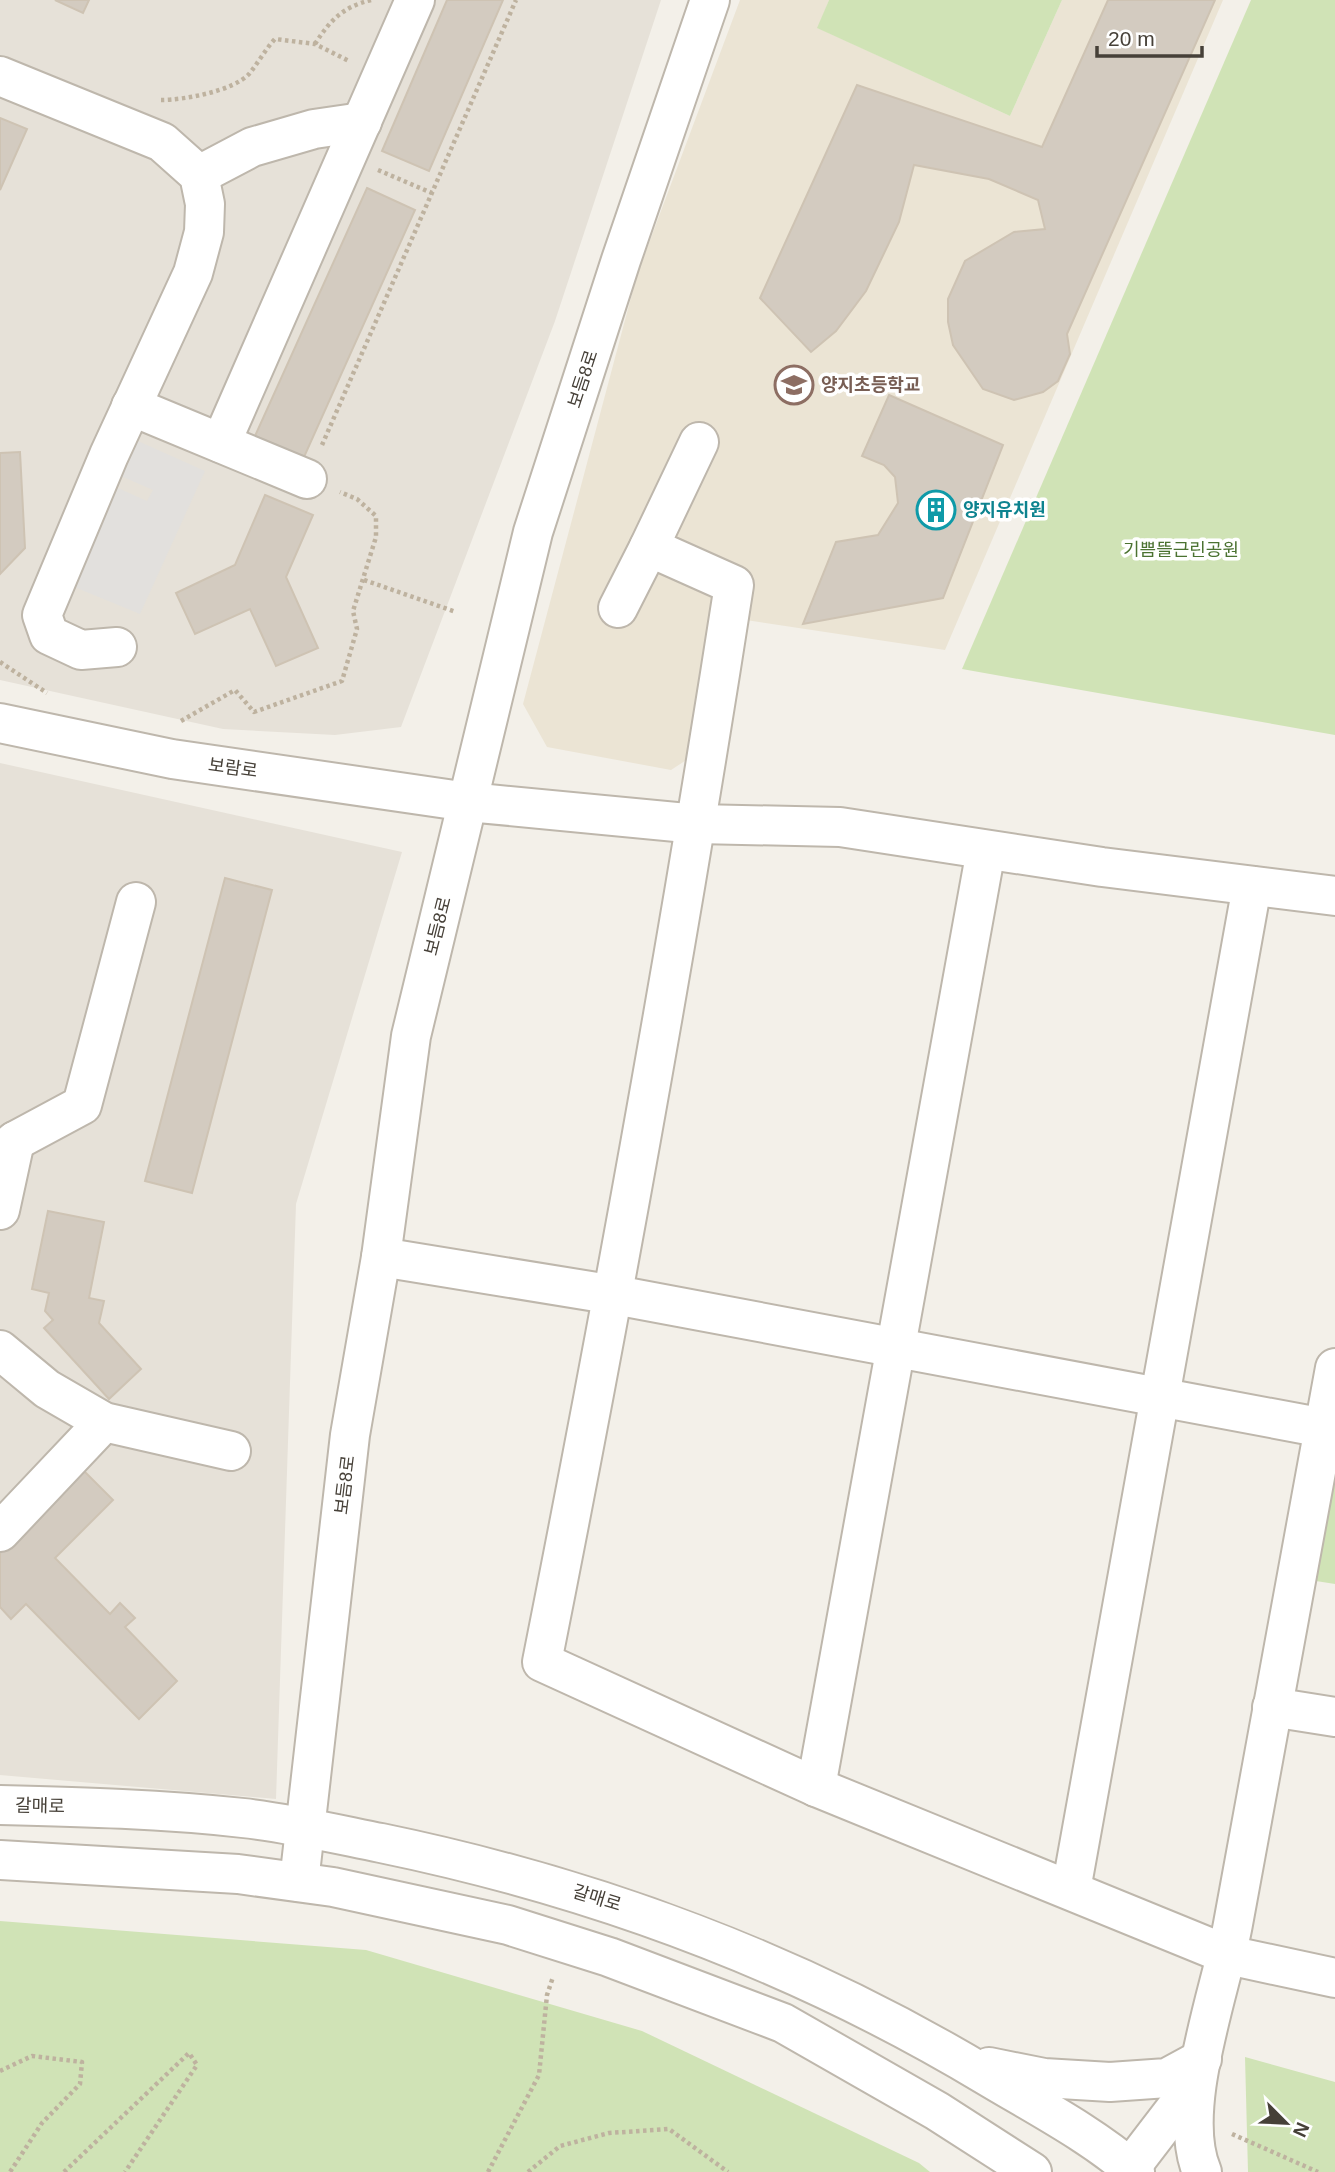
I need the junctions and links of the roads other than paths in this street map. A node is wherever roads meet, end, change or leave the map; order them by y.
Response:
1 (415, 0) edge
2 (703, 3) edge
3 (0, 76) edge
4 (362, 122) junction
5 (199, 175) junction
6 (131, 406) junction
7 (699, 442) dead end
8 (221, 443) junction
9 (307, 479) road end
10 (649, 547) junction
11 (618, 608) dead end
12 (117, 647) dead end
13 (0, 723) edge
14 (468, 802) junction
15 (697, 824) junction
16 (986, 850) junction
17 (1252, 886) junction
18 (1335, 896) edge
19 (136, 902) dead end
20 (7, 1147) edge
21 (0, 1210) edge
22 (381, 1257) junction
23 (615, 1295) junction
24 (895, 1348) junction
25 (0, 1350) edge
26 (1335, 1367) edge
27 (1160, 1398) junction
28 (104, 1422) junction
29 (1324, 1428) junction
30 (232, 1451) dead end
31 (0, 1532) edge
32 (1272, 1707) junction
33 (1335, 1717) edge
34 (816, 1787) junction
35 (0, 1805) edge
36 (305, 1829) junction
37 (0, 1860) edge
38 (299, 1882) junction
39 (1071, 1890) junction
40 (1227, 1955) junction
41 (1335, 1978) edge
42 (1202, 2059) junction
43 (961, 2060) junction
44 (1131, 2171) edge
45 (1032, 2172) edge
46 (1202, 2172) edge

1 - 4 street
2 - 14 street, 보듬8로
3 - 5 street
4 - 5 street
4 - 8 street
5 - 6 street
6 - 8 street
6 - 12 street
7 - 10 street
8 - 9 street
10 - 11 street
10 - 15 street
13 - 14 street, 보람로
14 - 15 street, 보람로
14 - 22 street, 보듬8로
15 - 16 street, 보람로
15 - 23 street
16 - 17 street, 보람로
16 - 24 street
17 - 18 street, 보람로
17 - 27 street
19 - 20 street
20 - 21 street
22 - 23 street
22 - 36 street, 보듬8로
23 - 24 street
23 - 34 street
24 - 27 street
24 - 34 street
25 - 28 street
26 - 29 street
27 - 29 street
27 - 39 street
28 - 30 street
28 - 31 street
29 - 32 street
32 - 33 street
32 - 40 street
34 - 39 street
35 - 36 street, 갈매로
36 - 38 street, 보듬8로
36 - 43 street, 갈매로
37 - 38 street
38 - 45 street
39 - 40 street
40 - 41 street
40 - 42 street
42 - 43 street
42 - 44 street
42 - 46 street
43 - 44 street, 갈매로

